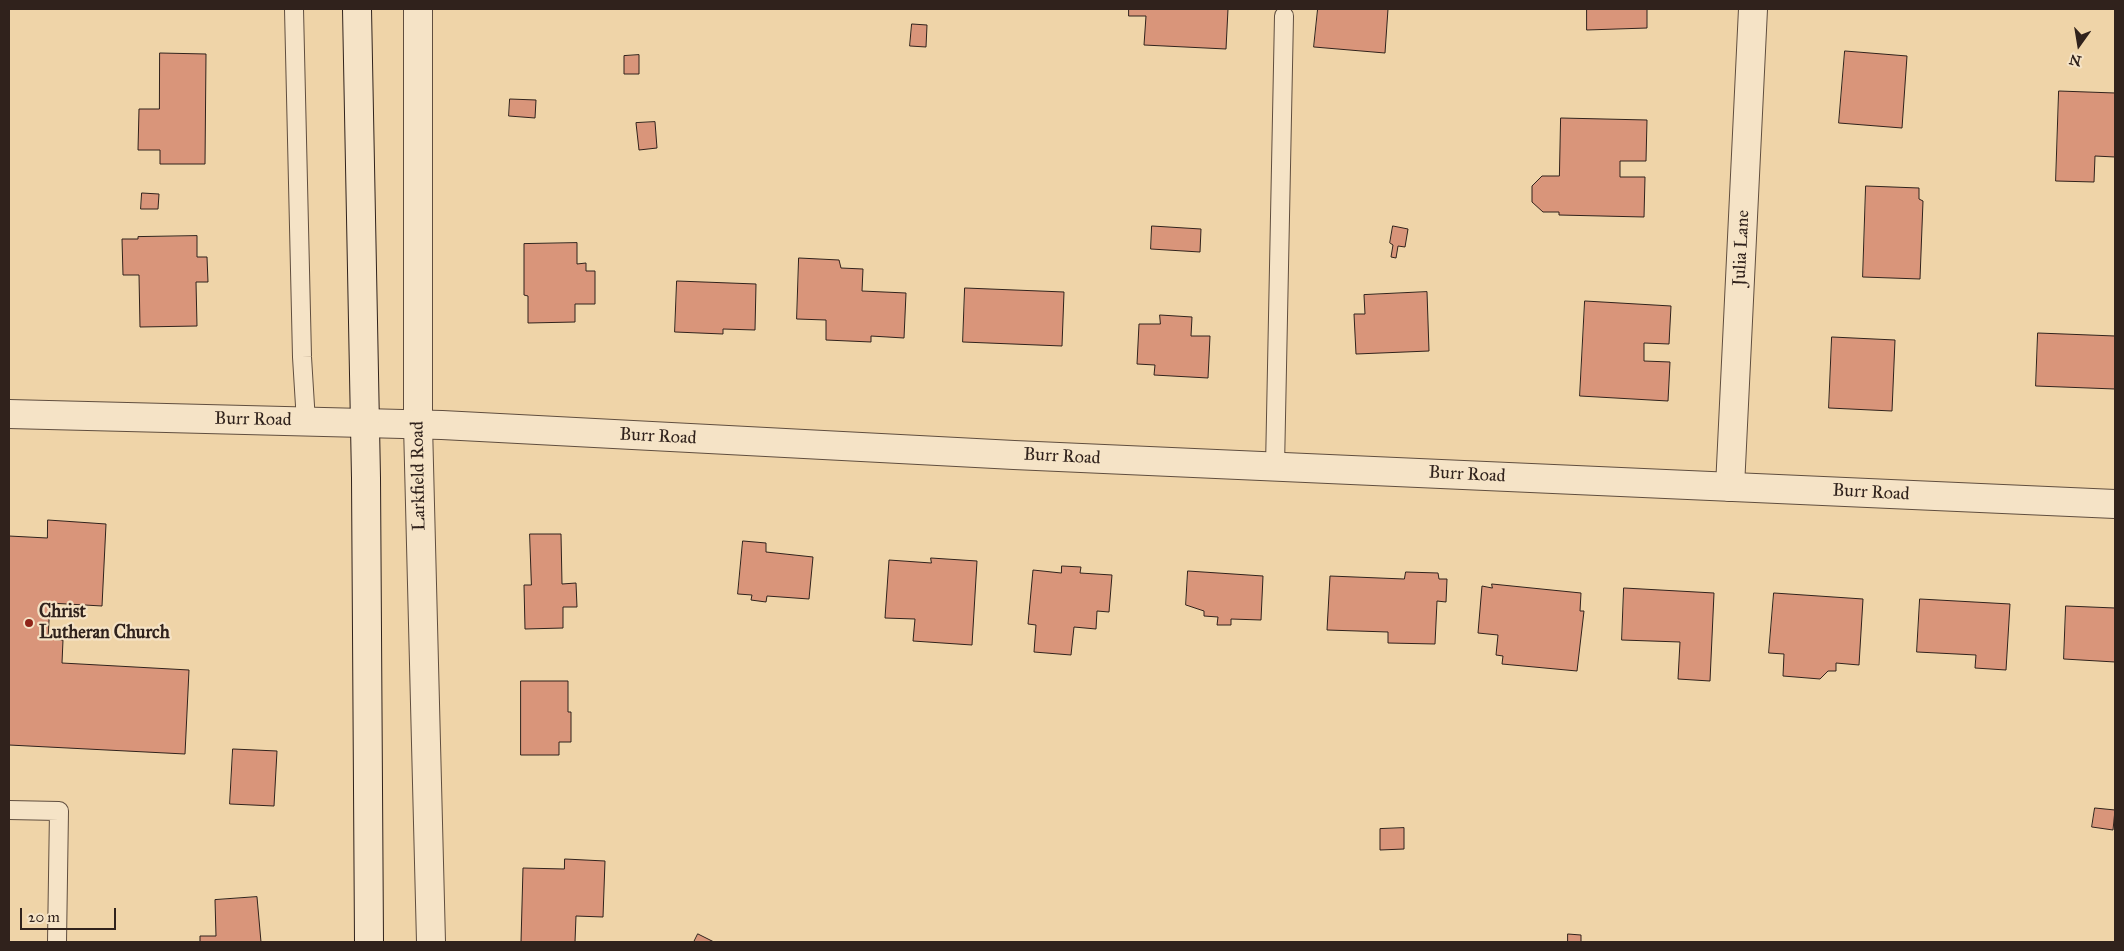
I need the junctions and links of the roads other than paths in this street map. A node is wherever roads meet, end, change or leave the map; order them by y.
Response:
1 (294, 9) edge
2 (356, 9) edge
3 (418, 9) edge
4 (1753, 9) edge
5 (1284, 16) dead end
6 (9, 414) edge
7 (306, 422) junction
8 (364, 424) junction
9 (418, 425) junction
10 (1275, 467) junction
11 (1730, 487) junction
12 (2115, 504) edge
13 (9, 810) edge
14 (57, 942) edge
15 (370, 942) edge
16 (431, 942) edge

1 - 7 lane
2 - 8 street
3 - 9 street, Larkfield Road
4 - 11 street, Julia Lane
5 - 10 lane
6 - 7 street, Burr Road
7 - 8 street, Burr Road
8 - 9 street, Burr Road
8 - 15 street
9 - 10 street, Burr Road
9 - 16 street, Larkfield Road
10 - 11 street, Burr Road
11 - 12 street, Burr Road
13 - 14 lane

